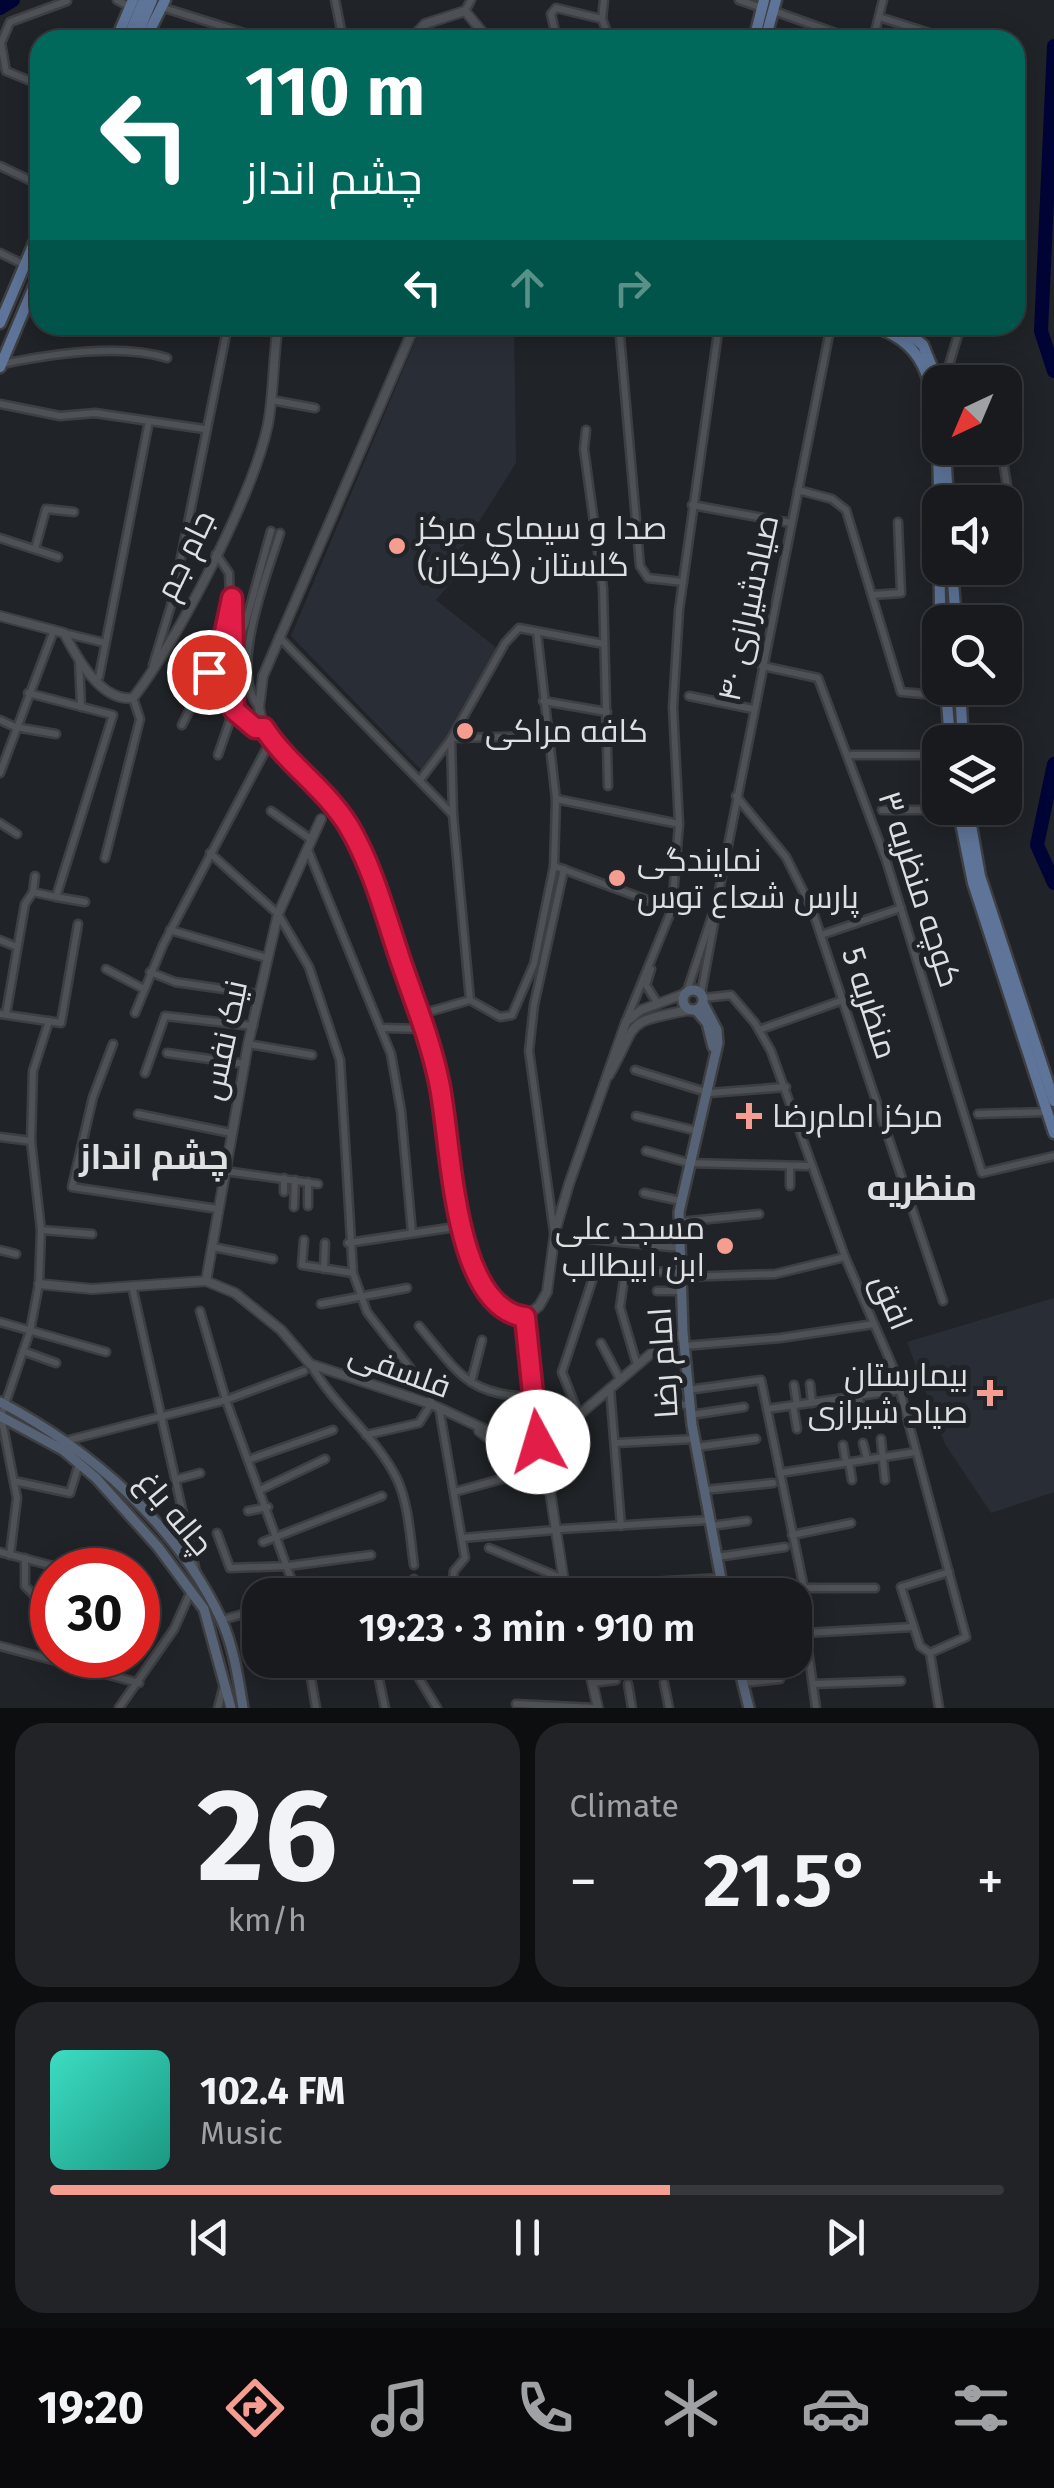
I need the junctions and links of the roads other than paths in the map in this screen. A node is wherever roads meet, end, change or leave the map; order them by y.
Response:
1 (117, 0) edge
2 (144, 0) edge
3 (334, 0) edge
4 (471, 0) edge
5 (604, 0) edge
6 (739, 0) edge
7 (883, 0) edge
8 (68, 1) edge
9 (159, 2) edge
10 (131, 4) edge
11 (769, 5) edge
12 (465, 11) junction
13 (879, 17) junction
14 (602, 19) junction
15 (120, 30) edge
16 (134, 30) edge
17 (138, 30) edge
18 (149, 30) edge
19 (238, 30) edge
20 (341, 30) edge
21 (419, 30) edge
22 (481, 30) edge
23 (555, 30) edge
24 (606, 30) edge
25 (758, 30) edge
26 (766, 30) edge
27 (830, 30) edge
28 (875, 30) edge
29 (920, 30) edge
30 (30, 84) edge
31 (0, 166) edge
32 (30, 180) edge
33 (30, 252) edge
34 (0, 253) edge
35 (24, 265) junction
36 (30, 297) edge
37 (4, 304) edge
38 (0, 323) edge
39 (226, 335) edge
40 (277, 335) edge
41 (411, 335) edge
42 (620, 335) edge
43 (718, 335) edge
44 (830, 335) edge
45 (893, 335) edge
46 (910, 335) edge
47 (958, 335) edge
48 (168, 358) dead end
49 (0, 365) edge
50 (932, 365) edge
51 (948, 365) edge
52 (270, 400) junction
53 (0, 404) edge
54 (315, 408) dead end
55 (149, 420) junction
56 (204, 429) junction
57 (586, 430) dead end
58 (798, 490) junction
59 (692, 505) junction
60 (74, 512) dead end
61 (898, 522) dead end
62 (791, 523) junction
63 (271, 531) dead end
64 (280, 532) dead end
65 (0, 541) edge
66 (34, 549) junction
67 (215, 553) junction
68 (58, 558) dead end
69 (682, 582) junction
70 (872, 595) junction
71 (232, 598) junction
72 (939, 605) edge
73 (0, 616) edge
74 (58, 632) junction
75 (537, 633) junction
76 (279, 638) junction
77 (105, 643) junction
78 (604, 644) junction
79 (234, 649) junction
80 (79, 660) junction
81 (762, 666) junction
82 (100, 677) dead end
83 (149, 678) junction
84 (922, 692) edge
85 (28, 693) junction
86 (689, 696) dead end
87 (134, 698) junction
88 (543, 701) junction
89 (82, 707) junction
90 (258, 707) junction
91 (753, 709) junction
92 (234, 710) junction
93 (607, 712) junction
94 (0, 720) edge
95 (182, 725) dead end
96 (14, 727) junction
97 (264, 728) junction
98 (56, 734) dead end
99 (548, 736) junction
100 (451, 738) junction
101 (272, 740) junction
102 (218, 754) dead end
103 (851, 755) junction
104 (922, 755) edge
105 (2, 760) edge
106 (0, 773) edge
107 (420, 780) junction
108 (608, 786) dead end
109 (735, 795) junction
110 (556, 799) junction
111 (922, 809) edge
112 (882, 810) dead end
113 (271, 811) dead end
114 (452, 815) junction
115 (321, 818) dead end
116 (0, 824) edge
117 (679, 824) junction
118 (964, 825) edge
119 (966, 825) edge
120 (17, 834) dead end
121 (312, 840) junction
122 (308, 850) junction
123 (210, 853) junction
124 (106, 858) dead end
125 (554, 866) junction
126 (564, 869) junction
127 (35, 876) dead end
128 (34, 892) junction
129 (56, 896) junction
130 (717, 901) junction
131 (85, 902) dead end
132 (901, 908) junction
133 (672, 909) junction
134 (278, 914) junction
135 (78, 924) dead end
136 (170, 930) junction
137 (821, 935) junction
138 (0, 940) edge
139 (18, 947) junction
140 (656, 950) junction
141 (267, 958) junction
142 (106, 968) dead end
143 (150, 972) junction
144 (142, 988) junction
145 (686, 993) junction
146 (261, 999) junction
147 (470, 1000) junction
148 (842, 1000) junction
149 (699, 1003) junction
150 (658, 1004) junction
151 (135, 1013) dead end
152 (3, 1014) edge
153 (421, 1014) junction
154 (50, 1021) junction
155 (626, 1022) junction
156 (252, 1026) junction
157 (382, 1028) junction
158 (425, 1028) junction
159 (759, 1030) junction
160 (113, 1044) dead end
161 (248, 1044) junction
162 (167, 1053) dead end
163 (312, 1054) dead end
164 (245, 1064) junction
165 (635, 1070) dead end
166 (144, 1073) dead end
167 (786, 1087) junction
168 (602, 1088) junction
169 (709, 1093) junction
170 (1054, 1101) edge
171 (1051, 1112) edge
172 (138, 1114) dead end
173 (978, 1114) dead end
174 (636, 1116) dead end
175 (698, 1131) junction
176 (231, 1133) junction
177 (1054, 1134) edge
178 (0, 1137) edge
179 (30, 1142) junction
180 (646, 1152) dead end
181 (1054, 1156) edge
182 (689, 1163) junction
183 (790, 1166) junction
184 (807, 1166) dead end
185 (226, 1172) junction
186 (284, 1178) junction
187 (295, 1180) junction
188 (308, 1182) junction
189 (318, 1184) dead end
190 (790, 1186) dead end
191 (284, 1192) dead end
192 (644, 1193) dead end
193 (681, 1200) junction
194 (308, 1206) dead end
195 (294, 1207) dead end
196 (218, 1209) junction
197 (758, 1214) dead end
198 (680, 1222) junction
199 (462, 1226) junction
200 (41, 1230) junction
201 (92, 1234) dead end
202 (412, 1234) junction
203 (555, 1238) junction
204 (580, 1238) dead end
205 (304, 1240) dead end
206 (325, 1242) dead end
207 (348, 1243) junction
208 (213, 1247) junction
209 (680, 1248) junction
210 (0, 1250) edge
211 (16, 1254) dead end
212 (846, 1256) junction
213 (274, 1260) dead end
214 (626, 1265) dead end
215 (324, 1269) junction
216 (650, 1270) dead end
217 (352, 1273) junction
218 (682, 1275) junction
219 (206, 1281) junction
220 (592, 1281) dead end
221 (40, 1284) junction
222 (132, 1285) junction
223 (406, 1288) dead end
224 (657, 1291) dead end
225 (683, 1291) junction
226 (361, 1300) junction
227 (943, 1301) dead end
228 (321, 1304) dead end
229 (200, 1311) dead end
230 (525, 1317) junction
231 (0, 1322) edge
232 (874, 1324) junction
233 (420, 1326) dead end
234 (30, 1331) junction
235 (682, 1333) junction
236 (482, 1340) dead end
237 (601, 1343) dead end
238 (684, 1346) junction
239 (23, 1352) junction
240 (106, 1352) dead end
241 (56, 1364) dead end
242 (637, 1365) junction
243 (307, 1368) junction
244 (620, 1379) junction
245 (471, 1382) junction
246 (664, 1384) dead end
247 (810, 1384) dead end
248 (794, 1385) dead end
249 (610, 1387) junction
250 (688, 1387) junction
251 (901, 1390) junction
252 (858, 1396) junction
253 (534, 1397) junction
254 (838, 1399) junction
255 (226, 1400) junction
256 (812, 1403) junction
257 (2, 1404) edge
258 (662, 1404) dead end
259 (795, 1405) junction
260 (435, 1406) junction
261 (744, 1407) dead end
262 (767, 1409) junction
263 (691, 1410) junction
264 (578, 1413) junction
265 (0, 1416) edge
266 (163, 1417) junction
267 (841, 1419) dead end
268 (864, 1420) dead end
269 (472, 1425) junction
270 (798, 1429) dead end
271 (333, 1430) dead end
272 (366, 1435) junction
273 (756, 1439) dead end
274 (69, 1440) junction
275 (881, 1440) dead end
276 (538, 1442) junction
277 (862, 1442) dead end
278 (616, 1443) junction
279 (696, 1443) junction
280 (843, 1445) dead end
281 (62, 1450) junction
282 (916, 1452) junction
283 (884, 1457) junction
284 (251, 1458) junction
285 (325, 1459) dead end
286 (868, 1460) junction
287 (848, 1462) junction
288 (78, 1464) junction
289 (525, 1466) junction
290 (539, 1469) junction
291 (200, 1473) dead end
292 (780, 1473) junction
293 (178, 1479) junction
294 (14, 1480) junction
295 (852, 1480) dead end
296 (884, 1480) dead end
297 (774, 1482) dead end
298 (262, 1489) junction
299 (704, 1490) junction
300 (454, 1492) junction
301 (382, 1496) dead end
302 (268, 1507) junction
303 (248, 1511) dead end
304 (748, 1521) dead end
305 (710, 1523) junction
306 (851, 1523) dead end
307 (621, 1526) junction
308 (558, 1530) junction
309 (218, 1533) dead end
310 (792, 1535) junction
311 (278, 1537) junction
312 (462, 1538) junction
313 (263, 1542) dead end
314 (785, 1547) dead end
315 (489, 1548) dead end
316 (0, 1552) edge
317 (371, 1554) dead end
318 (10, 1555) junction
319 (717, 1557) junction
320 (24, 1558) junction
321 (30, 1560) edge
322 (414, 1565) dead end
323 (288, 1566) junction
324 (949, 1572) junction
325 (197, 1578) junction
326 (292, 1578) edge
327 (453, 1578) edge
328 (561, 1578) joint
329 (721, 1578) edge
330 (874, 1588) dead end
331 (191, 1590) junction
332 (30, 1591) edge
333 (242, 1614) edge
334 (222, 1620) junction
335 (914, 1627) junction
336 (812, 1633) edge
337 (0, 1646) edge
338 (930, 1653) junction
339 (225, 1678) junction
340 (311, 1678) edge
341 (379, 1678) edge
342 (418, 1678) edge
343 (591, 1678) edge
344 (741, 1678) edge
345 (811, 1678) edge
346 (780, 1679) dead end
347 (616, 1680) dead end
348 (900, 1681) dead end
349 (592, 1682) junction
350 (138, 1683) junction
351 (664, 1683) dead end
352 (628, 1684) dead end
353 (742, 1684) junction
354 (812, 1684) junction
355 (516, 1704) dead end
356 (119, 1708) edge
357 (218, 1708) edge
358 (232, 1708) edge
359 (243, 1708) edge
360 (316, 1708) edge
361 (385, 1708) edge
362 (436, 1708) edge
363 (597, 1708) edge
364 (632, 1708) edge
365 (669, 1708) edge
366 (749, 1708) edge
367 (816, 1708) edge
368 (939, 1708) edge

1 - 10 street
2 - 16 main road
3 - 20 street
4 - 12 street
5 - 14 street
6 - 11 street
7 - 13 street
8 - 30 street
9 - 17 main road
9 - 18 main road
9 - 19 street
10 - 15 main road
11 - 25 main road
11 - 26 main road
11 - 27 street
12 - 21 street
12 - 22 street
13 - 28 street
13 - 29 street
14 - 23 street
14 - 24 street
31 - 32 street
33 - 35 main road
34 - 35 street
35 - 37 main road
36 - 49 main road
37 - 38 main road
39 - 56 street
40 - 52 street, جام جم
41 - 76 street
42 - 69 street
43 - 59 street
44 - 58 street, ۴۰ صیادشیرازی
45 - 72 main road
46 - 50 main road
47 - 51 street
48 - 49 street
52 - 54 street
52 - 67 street, جام جم
53 - 55 street
55 - 56 street
55 - 77 street
56 - 83 street
57 - 78 street
58 - 62 street, ۴۰ صیادشیرازی
58 - 70 street
59 - 62 street
59 - 69 street
60 - 66 street
61 - 70 street
62 - 81 street, ۴۰ صیادشیرازی
63 - 79 street
64 - 90 street
65 - 66 street
66 - 68 street
67 - 71 street
67 - 83 street, جام جم
69 - 117 street
70 - 84 street
71 - 79 street
71 - 95 street
73 - 74 street
74 - 77 street
74 - 80 street
74 - 85 street
75 - 78 street
75 - 88 street
75 - 100 street
76 - 90 street
76 - 107 street
77 - 82 street
78 - 93 street
79 - 92 street
80 - 87 street
80 - 89 street
81 - 91 street, ۴۰ صیادشیرازی
81 - 103 street, کوچه منظریه ۳
83 - 87 street, جام جم
85 - 89 street
85 - 96 street
86 - 91 street
87 - 124 street
88 - 93 street
88 - 99 street
89 - 129 street
90 - 97 street
91 - 109 street, ۴۰ صیادشیرازی
92 - 97 street
92 - 102 street
93 - 108 street
94 - 96 street
96 - 98 street
96 - 105 street
97 - 101 street
99 - 100 street
99 - 110 street
100 - 107 street
100 - 114 street
101 - 123 street
101 - 153 street
103 - 104 street
103 - 132 street, کوچه منظریه ۳
105 - 106 street
107 - 114 street
109 - 130 street, ۴۰ صیادشیرازی
109 - 137 street, منظریه 5
110 - 117 street
110 - 125 street
111 - 112 street
113 - 121 street
114 - 147 street
115 - 121 street, نیک نفس
116 - 120 street
117 - 133 street
118 - 171 main road
119 - 170 main road
121 - 122 street, نیک نفس
122 - 134 street, نیک نفس
122 - 157 street
123 - 134 street
123 - 136 street
125 - 126 street
125 - 147 street
126 - 133 street
126 - 203 street
127 - 128 street
128 - 129 street
128 - 139 street
129 - 131 street
130 - 145 street, ۴۰ صیادشیرازی
130 - 149 street, ۴۰ صیادشیرازی
132 - 137 street
132 - 181 street, کوچه منظریه ۳
133 - 140 street
134 - 141 street, نیک نفس
134 - 207 street
135 - 154 street
136 - 141 street
136 - 143 street
137 - 148 street, منظریه 5
138 - 139 street
139 - 152 street
140 - 150 street
140 - 155 street
141 - 146 street, نیک نفس
142 - 144 street
143 - 144 street
143 - 146 street
144 - 151 street
145 - 149 main road
145 - 149 main road
145 - 150 street
146 - 156 street, نیک نفس
147 - 153 street
148 - 159 street
148 - 227 street, منظریه 5
149 - 159 street, افق
149 - 168 street
149 - 169 main road, امام رضا
150 - 155 street
152 - 154 street
153 - 158 street
154 - 179 street
155 - 168 street
156 - 161 street, نیک نفس
156 - 166 street
157 - 158 street
157 - 202 street
158 - 199 street
159 - 167 street, افق
160 - 196 street
161 - 163 street
161 - 164 street, نیک نفس
162 - 164 street
164 - 176 street, نیک نفس
165 - 169 street
167 - 169 street
167 - 212 street, افق
168 - 203 street
169 - 175 main road, امام رضا
171 - 173 street
171 - 177 main road
172 - 176 street
174 - 175 street
175 - 182 main road, امام رضا
176 - 185 street, نیک نفس
178 - 179 street
179 - 200 street
180 - 182 street
182 - 183 street
182 - 193 main road, امام رضا
183 - 184 street
183 - 190 street
185 - 186 street
185 - 196 street, نیک نفس
186 - 187 street
186 - 191 street
187 - 188 street
187 - 195 street
188 - 189 street
188 - 194 street
192 - 193 street
193 - 198 main road, امام رضا
196 - 208 street, نیک نفس
197 - 198 street
198 - 209 main road, امام رضا
199 - 202 street
199 - 230 street
200 - 201 street
200 - 221 street
202 - 207 street
203 - 230 street
204 - 209 street
205 - 215 street
206 - 215 street
207 - 217 street
208 - 213 street
208 - 219 street, نیک نفس
209 - 218 main road, امام رضا
210 - 211 street
212 - 218 street
212 - 232 street, افق
214 - 242 street
215 - 217 street
216 - 218 street
217 - 226 street
218 - 225 main road, امام رضا
219 - 222 street
219 - 243 street
220 - 264 street
221 - 222 street
221 - 234 street
222 - 266 street
223 - 226 street
224 - 225 street
225 - 235 main road, امام رضا
226 - 228 street
226 - 260 street
229 - 255 street
230 - 253 street
231 - 234 street
232 - 238 street
232 - 251 street, افق
233 - 245 street
234 - 239 street
234 - 240 street
235 - 238 main road, امام رضا
235 - 242 street
236 - 245 street
237 - 244 street
238 - 250 main road, امام رضا
239 - 241 street
239 - 257 street
242 - 244 street
243 - 255 street
243 - 260 street, فلسفی
243 - 272 street
244 - 249 street
245 - 253 street
246 - 250 street
247 - 256 street
248 - 259 street
249 - 264 street
249 - 278 street
250 - 262 street
250 - 263 main road, امام رضا
251 - 252 street
251 - 282 street, افق
252 - 254 street
252 - 268 street
253 - 276 street
254 - 256 street
254 - 267 street
255 - 266 street
255 - 284 street
256 - 259 street
257 - 265 street
257 - 274 main road, چاله باغ
258 - 263 street
259 - 262 street
259 - 270 street
260 - 269 street, فلسفی
260 - 272 street
260 - 300 street
261 - 263 street
262 - 292 street
263 - 279 main road, امام رضا
264 - 276 street
265 - 281 main road, چاله باغ
265 - 294 street
266 - 274 street
266 - 293 street
269 - 276 street
269 - 289 street
271 - 284 street
272 - 322 street
273 - 279 street
274 - 281 street
274 - 325 main road, چاله باغ
275 - 283 street
276 - 289 street
276 - 290 street
277 - 286 street
278 - 279 street
278 - 307 street
279 - 299 main road, امام رضا
280 - 287 street
281 - 288 main road, چاله باغ
282 - 283 street
282 - 324 street, افق
283 - 286 street
283 - 296 street
284 - 298 street
285 - 298 street
286 - 287 street
287 - 292 street
287 - 295 street
288 - 294 street
288 - 331 main road, چاله باغ
289 - 290 street
290 - 300 street
290 - 308 street
291 - 293 street
292 - 310 street
293 - 325 street
294 - 318 street
297 - 299 street
298 - 302 street
299 - 305 main road, امام رضا
300 - 312 street
301 - 311 street
302 - 303 street
302 - 311 street
304 - 305 street
305 - 307 street
305 - 319 main road, امام رضا
306 - 310 street
307 - 308 street
308 - 312 street
308 - 328 street
309 - 323 street
310 - 330 street
311 - 313 street
311 - 323 street
312 - 327 street
314 - 319 street
315 - 328 street
316 - 318 street
317 - 323 street
318 - 320 street
319 - 329 main road, امام رضا
320 - 321 street
320 - 332 street
323 - 326 street
324 - 335 street
324 - 338 street, افق
325 - 334 main road, چاله باغ
331 - 339 main road, چاله باغ
331 - 350 street
333 - 334 street
334 - 359 main road, چاله باغ
335 - 336 street
335 - 338 street
337 - 350 street
338 - 368 street
339 - 357 street
339 - 358 main road, چاله باغ
340 - 360 street
341 - 361 street
342 - 362 street
343 - 349 street
344 - 353 main road
345 - 354 street
346 - 353 street
347 - 349 street
348 - 354 street
349 - 363 street
350 - 356 street
351 - 365 street
352 - 364 street
353 - 366 main road
354 - 367 street
355 - 363 street

